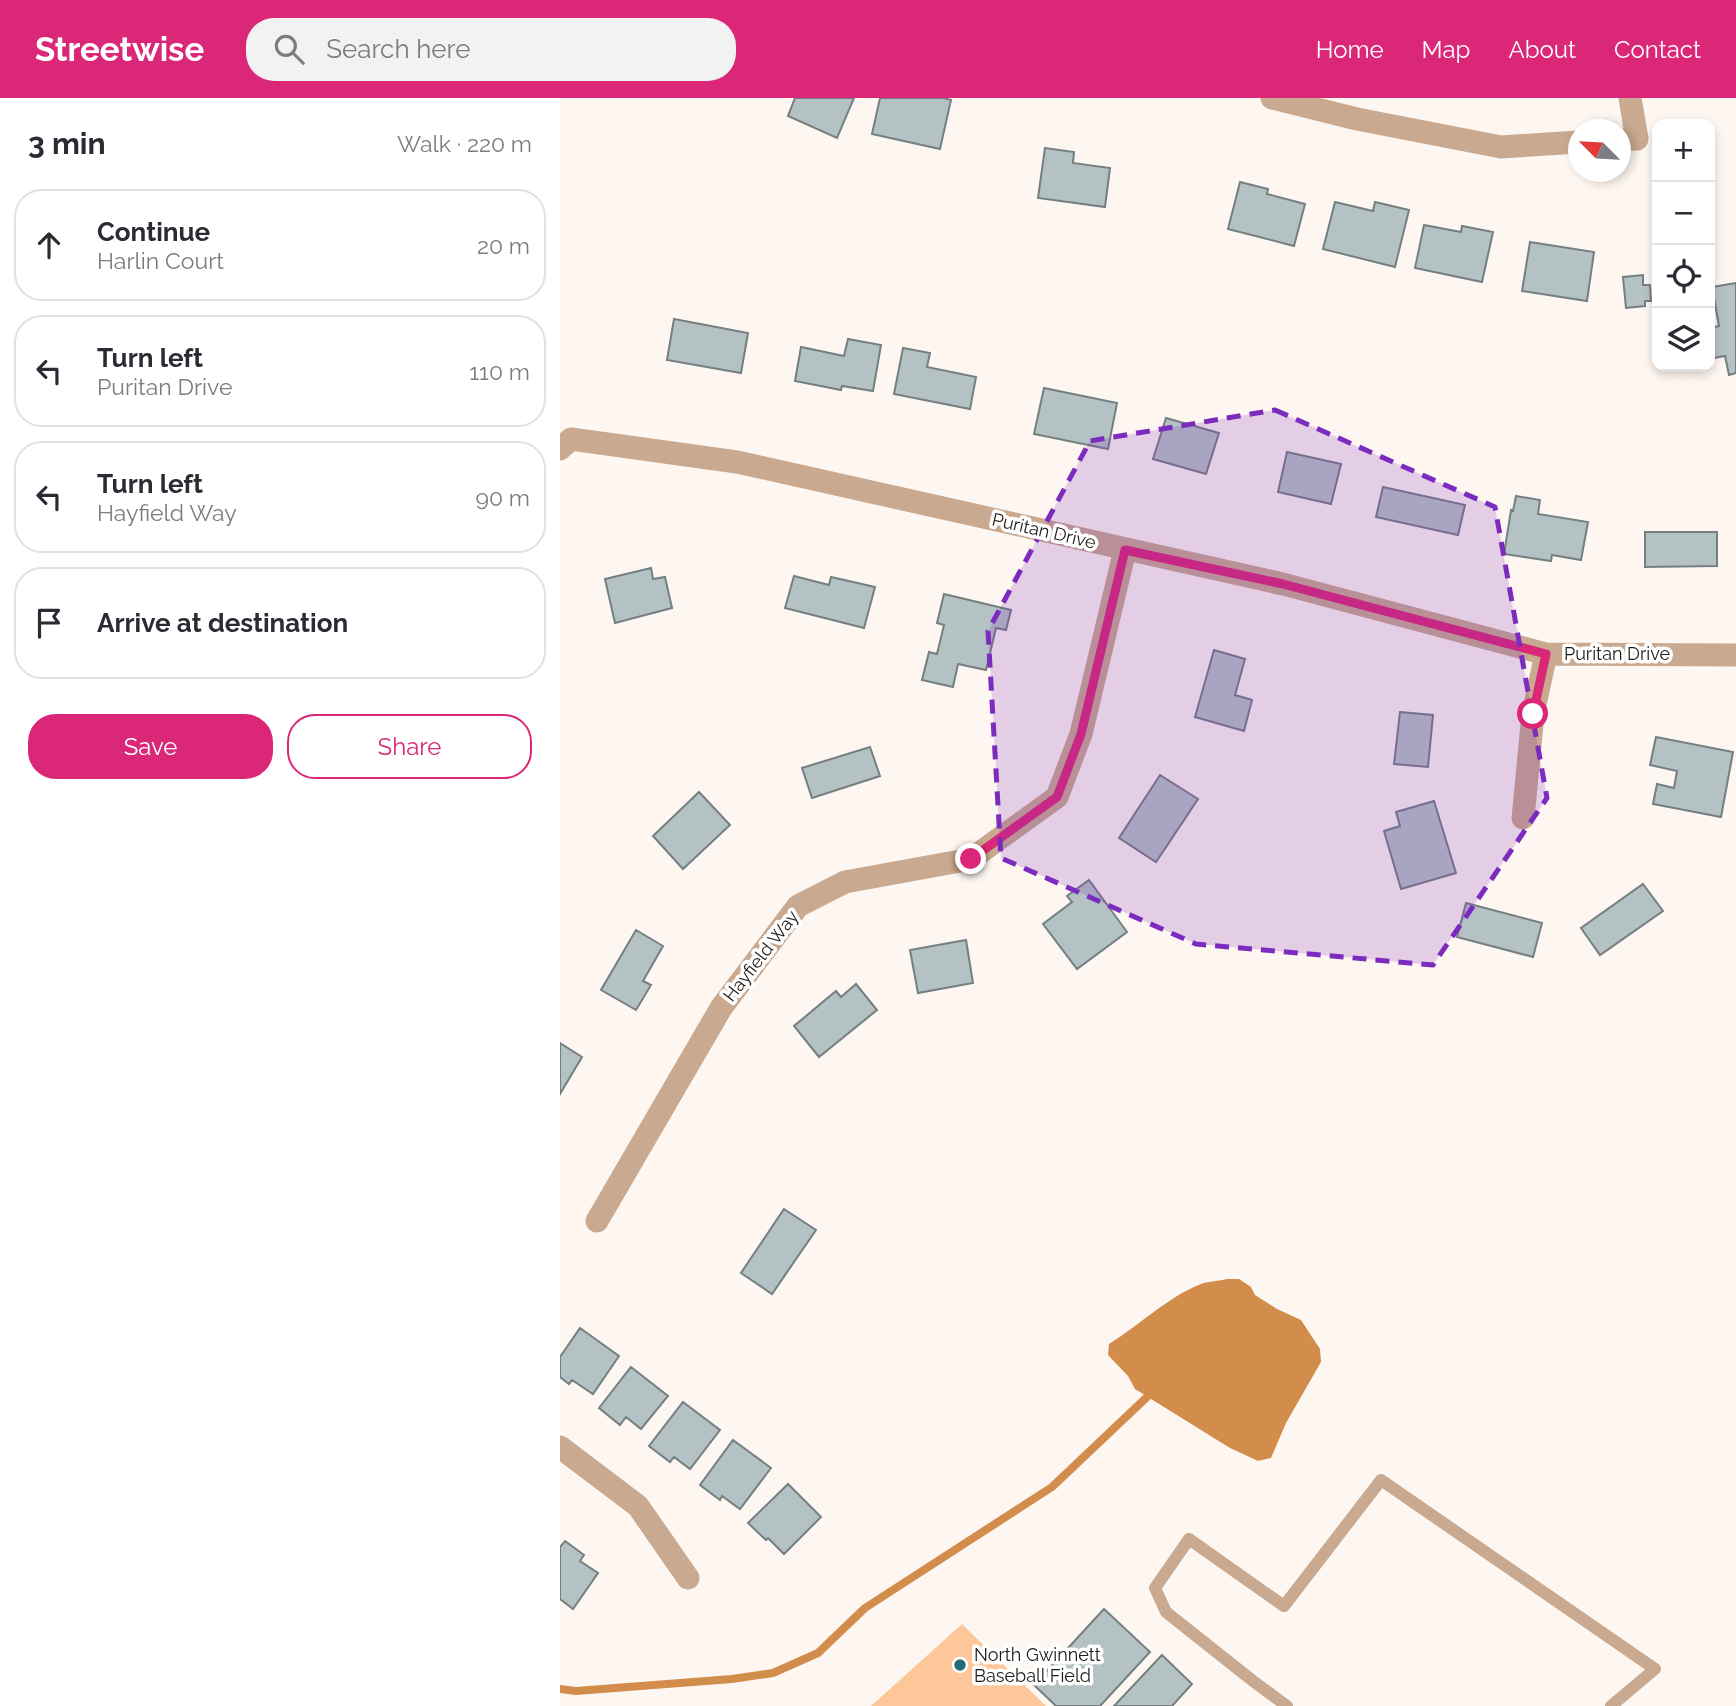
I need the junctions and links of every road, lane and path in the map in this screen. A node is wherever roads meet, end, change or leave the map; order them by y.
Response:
1 (1272, 98) edge
2 (1630, 98) edge
3 (1631, 139) edge
4 (1568, 143) edge
5 (560, 449) edge
6 (1125, 550) junction
7 (1546, 654) junction
8 (1736, 655) edge
9 (1523, 818) dead end
10 (597, 1221) dead end
11 (560, 1447) edge
12 (688, 1578) dead end
13 (1287, 1706) edge
14 (1611, 1706) edge

1 - 4 street
2 - 3 street
5 - 6 street, Puritan Drive
6 - 7 street, Puritan Drive
6 - 10 street, Hayfield Way
7 - 8 street, Puritan Drive
7 - 9 street
11 - 12 street
13 - 14 lane

